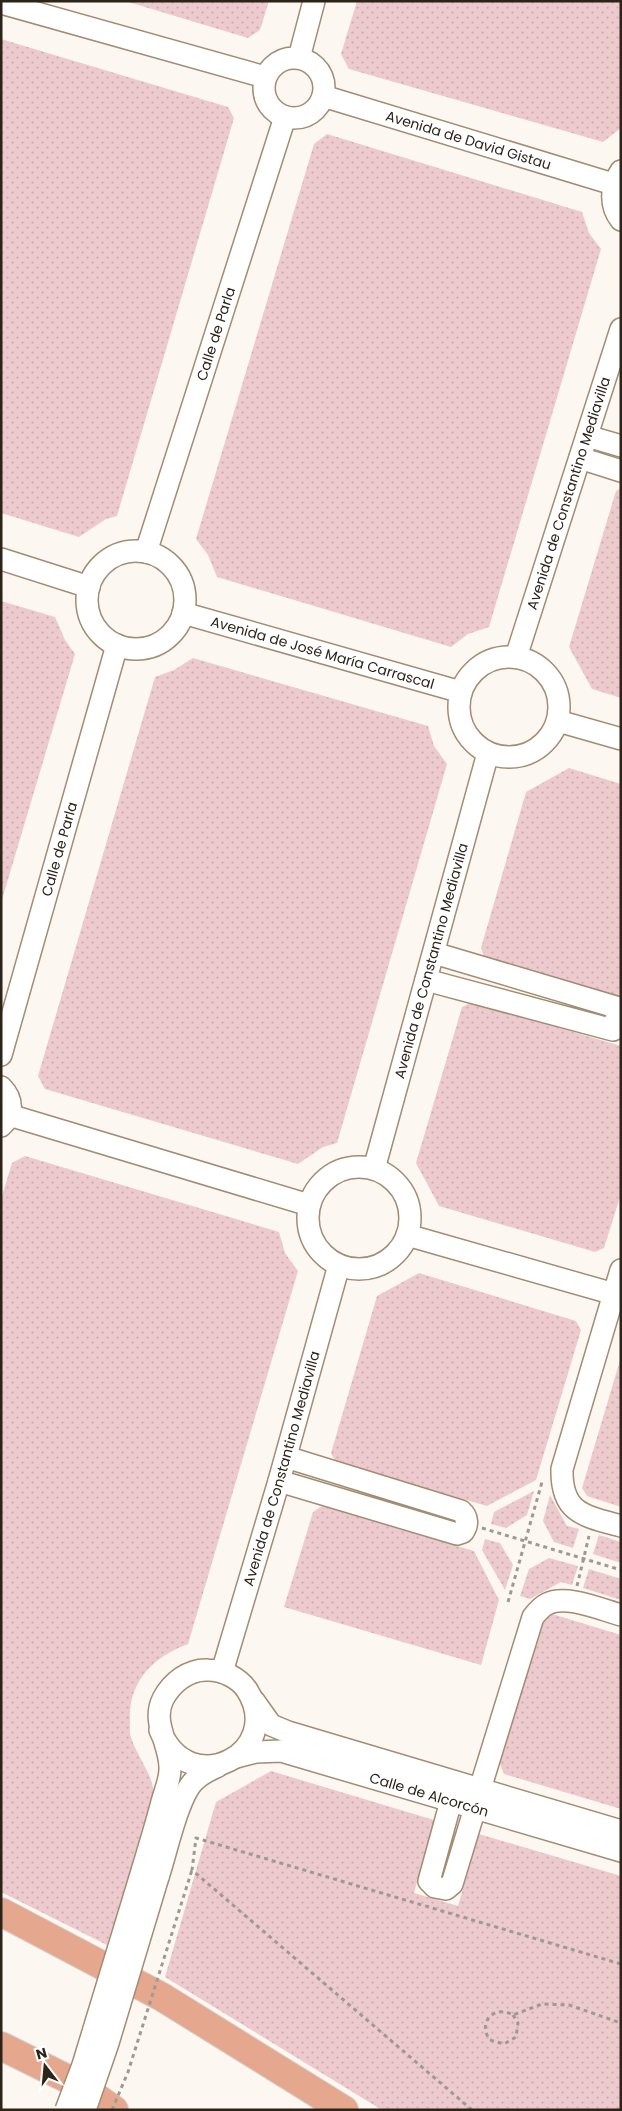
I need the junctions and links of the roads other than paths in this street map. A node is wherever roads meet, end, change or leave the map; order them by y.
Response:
1 (314, 1) edge
2 (1, 3) edge
3 (299, 58) junction
4 (265, 77) junction
5 (323, 96) junction
6 (285, 117) junction
7 (617, 178) edge
8 (621, 220) edge
9 (621, 329) edge
10 (587, 436) junction
11 (621, 446) edge
12 (580, 458) junction
13 (621, 471) edge
14 (146, 552) junction
15 (1, 559) edge
16 (89, 586) junction
17 (184, 613) junction
18 (117, 645) junction
19 (516, 657) junction
20 (461, 692) junction
21 (558, 721) junction
22 (621, 739) edge
23 (488, 753) junction
24 (434, 953) junction
25 (426, 980) junction
26 (1, 1055) edge
27 (1, 1087) edge
28 (5, 1120) edge
29 (374, 1169) junction
30 (309, 1205) junction
31 (407, 1235) junction
32 (339, 1265) junction
33 (621, 1270) edge
34 (617, 1295) edge
35 (286, 1457) junction
36 (279, 1482) junction
37 (621, 1526) edge
38 (621, 1615) edge
39 (222, 1672) junction
40 (252, 1698) junction
41 (160, 1730) junction
42 (229, 1761) junction
43 (478, 1799) junction
44 (451, 1801) junction
45 (621, 1831) edge
46 (621, 1851) edge
47 (150, 1874) junction
48 (1, 1912) edge
49 (1, 2046) edge
50 (66, 2110) edge
51 (85, 2110) edge
52 (113, 2110) edge
53 (344, 2110) edge

1 - 3 street
2 - 4 street
3 - 4 street
3 - 5 street
4 - 6 street
5 - 6 street
5 - 7 street, Avenida de David Gistau
6 - 14 street, Calle de Parla
7 - 8 street
9 - 10 street, Avenida de Constantino Mediavilla
10 - 11 street
10 - 12 street, Avenida de Constantino Mediavilla
12 - 13 street
12 - 19 street, Avenida de Constantino Mediavilla
14 - 16 street
14 - 17 street
15 - 16 street
16 - 18 street
17 - 18 street
17 - 20 street, Avenida de José María Carrascal
18 - 26 street, Calle de Parla
19 - 20 street
19 - 21 street
20 - 23 street
21 - 22 street
21 - 23 street
23 - 24 street, Avenida de Constantino Mediavilla
24 - 25 street, Avenida de Constantino Mediavilla
24 - 25 street
25 - 29 street, Avenida de Constantino Mediavilla
27 - 28 street
28 - 30 street
29 - 30 street
29 - 31 street
30 - 32 street
31 - 32 street
31 - 34 street
32 - 35 street, Avenida de Constantino Mediavilla
33 - 34 street
34 - 37 street
35 - 36 street, Avenida de Constantino Mediavilla
35 - 36 street
36 - 39 street, Avenida de Constantino Mediavilla
38 - 43 street
39 - 40 street
39 - 41 street
40 - 42 street
40 - 43 street, Calle de Alcorcón
41 - 42 street
41 - 47 street
42 - 44 street, Calle de Alcorcón
42 - 47 street
43 - 44 street, Calle de Alcorcón
43 - 44 street
43 - 45 street, Calle de Alcorcón
43 - 46 street, Calle de Alcorcón
47 - 50 street, bridge
47 - 51 street, bridge
48 - 53 main road
49 - 52 main road

